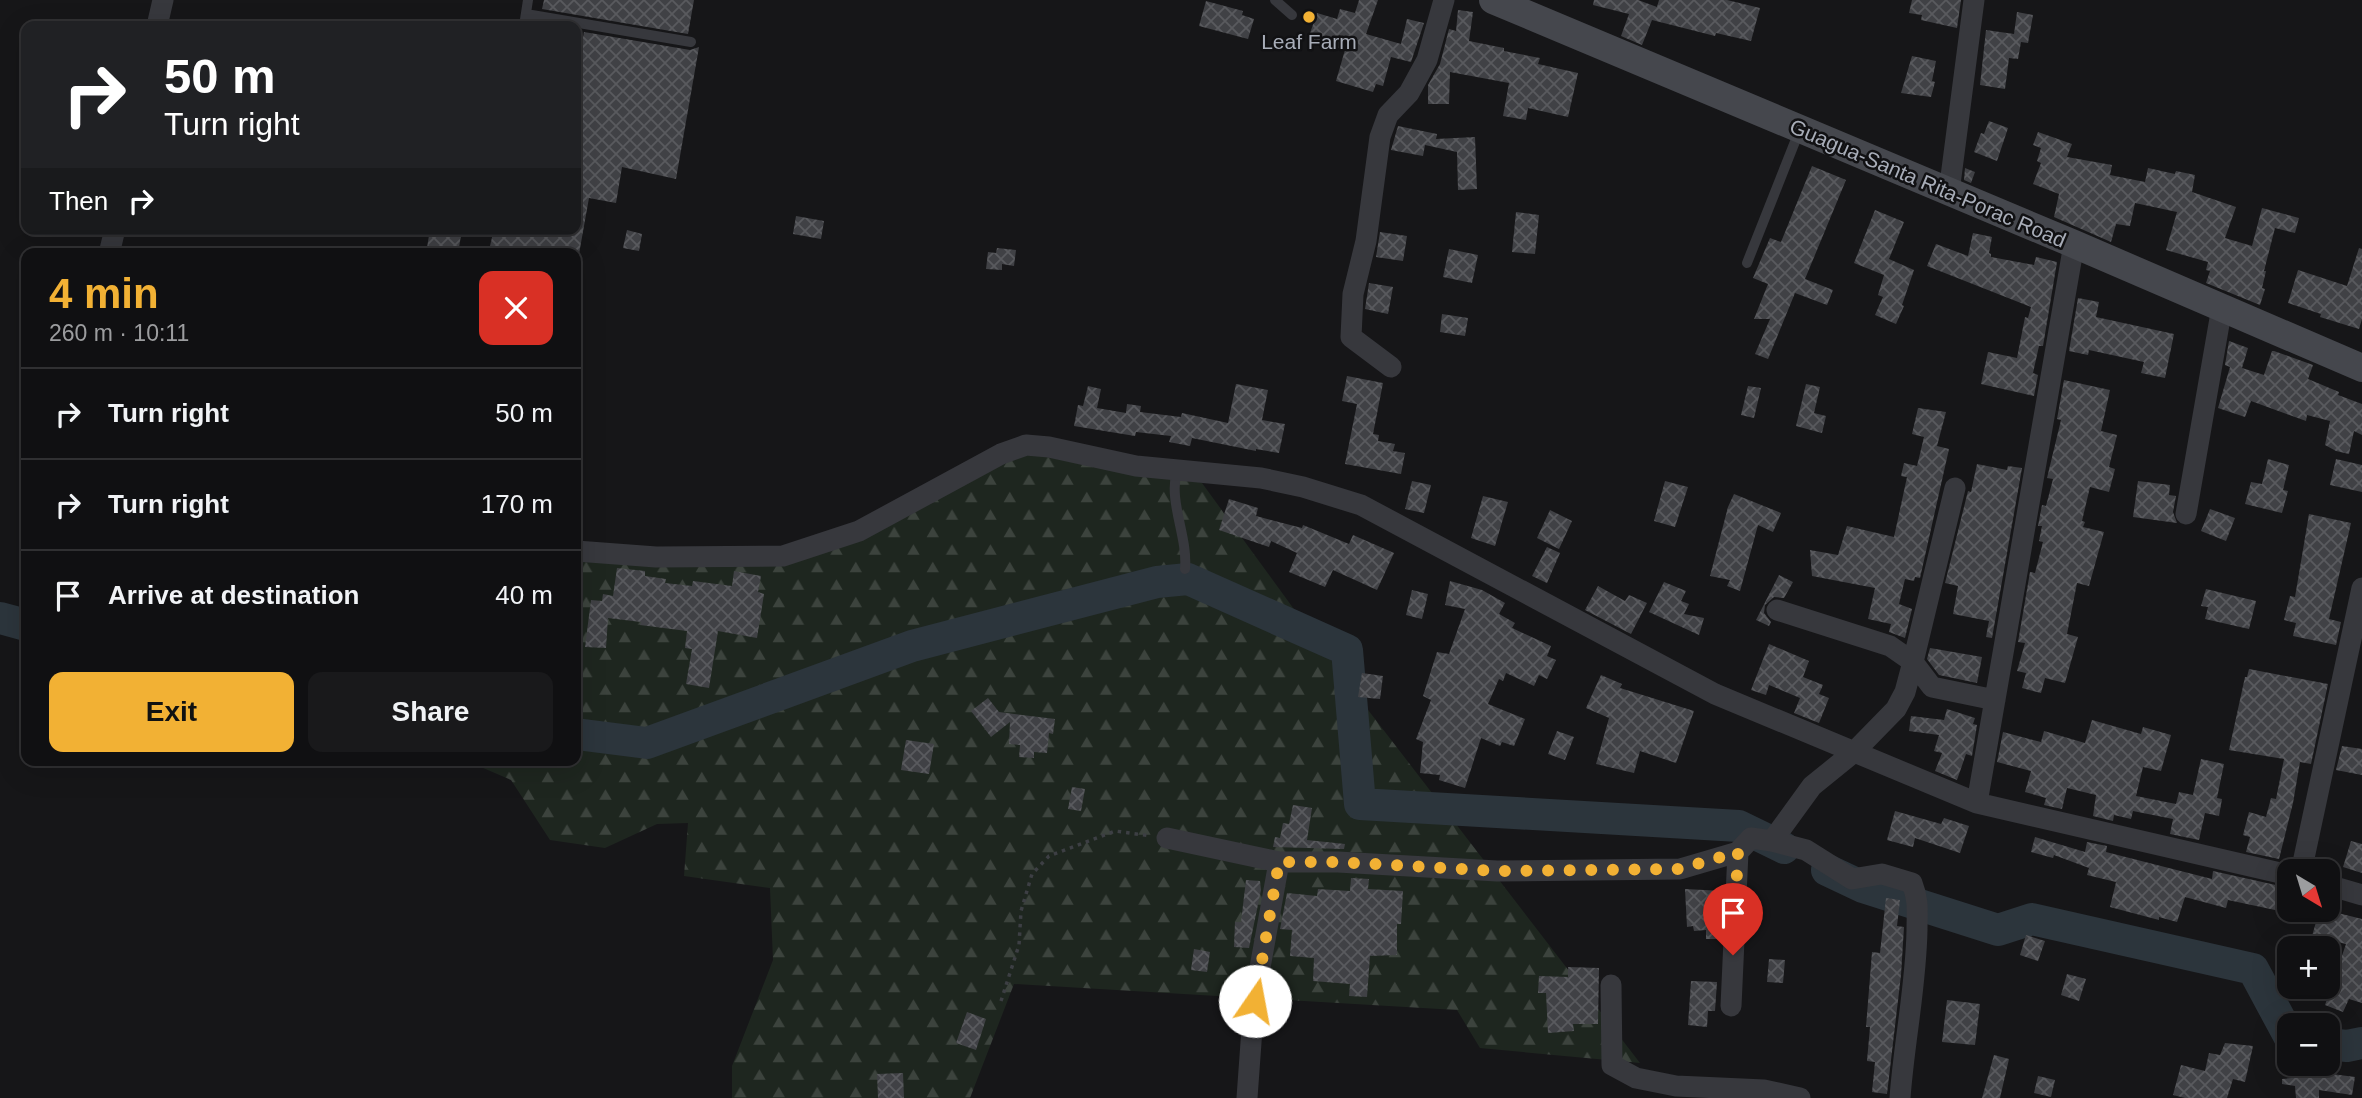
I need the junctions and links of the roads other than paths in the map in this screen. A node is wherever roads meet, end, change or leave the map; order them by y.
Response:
1 (163, 0) edge
2 (528, 0) edge
3 (1275, 0) edge
4 (1444, 0) edge
5 (1493, 0) edge
6 (1973, 0) edge
7 (1292, 15) dead end
8 (525, 20) edge
9 (158, 21) edge
10 (581, 27) edge
11 (691, 42) dead end
12 (1800, 129) junction
13 (1949, 192) junction
14 (2074, 243) junction
15 (1747, 262) dead end
16 (2222, 307) junction
17 (1391, 367) dead end
18 (2362, 368) edge
19 (1177, 470) junction
20 (1955, 488) dead end
21 (2186, 514) dead end
22 (581, 551) edge
23 (1185, 569) dead end
24 (2362, 588) edge
25 (1777, 610) dead end
26 (1913, 662) junction
27 (1995, 700) junction
28 (1854, 752) junction
29 (1977, 803) junction
30 (1167, 838) road end
31 (1772, 841) junction
32 (1744, 845) junction
33 (2304, 859) edge
34 (1279, 862) junction
35 (2277, 871) edge
36 (2340, 889) edge
37 (2362, 895) edge
38 (1611, 985) dead end
39 (1731, 1006) dead end
40 (1247, 1098) edge
41 (1800, 1098) edge
42 (1900, 1098) edge

1 - 9 street
2 - 8 lane
3 - 7 lane
4 - 17 street
5 - 12 main road, Guagua-Santa Rita-Porac Road
6 - 13 street
10 - 11 lane
12 - 13 main road, Guagua-Santa Rita-Porac Road
12 - 15 lane
13 - 14 main road, Guagua-Santa Rita-Porac Road
14 - 16 main road, Guagua-Santa Rita-Porac Road
14 - 27 street
16 - 18 main road, Guagua-Santa Rita-Porac Road
16 - 21 street
19 - 22 street
19 - 23 lane
19 - 28 street
20 - 26 street
24 - 33 street
25 - 26 street
26 - 27 street
26 - 28 street
27 - 29 street
28 - 29 street
28 - 31 street
29 - 35 street
30 - 34 street
31 - 32 street
31 - 42 street
32 - 34 street
32 - 39 street
34 - 40 street
36 - 37 street
38 - 41 street

